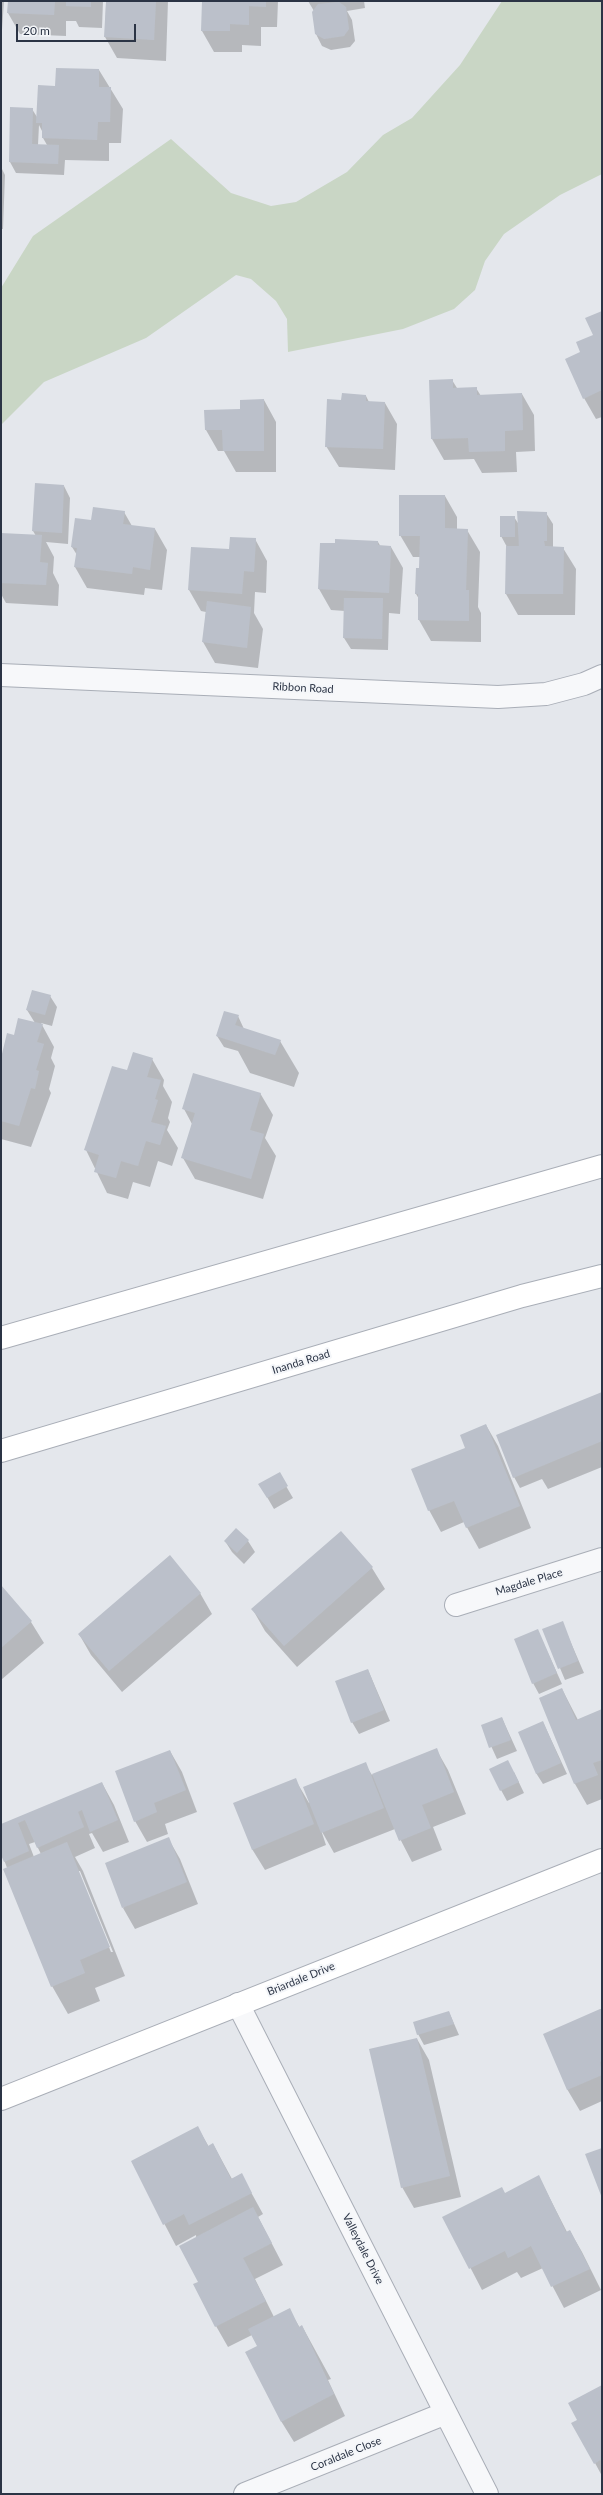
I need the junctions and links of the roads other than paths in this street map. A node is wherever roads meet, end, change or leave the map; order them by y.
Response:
1 (1, 675) edge
2 (602, 676) edge
3 (602, 1166) edge
4 (602, 1276) edge
5 (1, 1338) edge
6 (1, 1451) edge
7 (602, 1559) edge
8 (456, 1605) dead end
9 (602, 1860) edge
10 (238, 2004) junction
11 (1, 2099) edge
12 (446, 2413) junction
13 (246, 2494) edge
14 (487, 2494) edge

1 - 2 street, Ribbon Road
3 - 5 main road
4 - 6 main road, Inanda Road
7 - 8 street, Magdale Place
9 - 10 main road, Briardale Drive
10 - 11 main road, Briardale Drive
10 - 12 street, Valleydale Drive
12 - 13 street, Coraldale Close
12 - 14 street, Valleydale Drive

